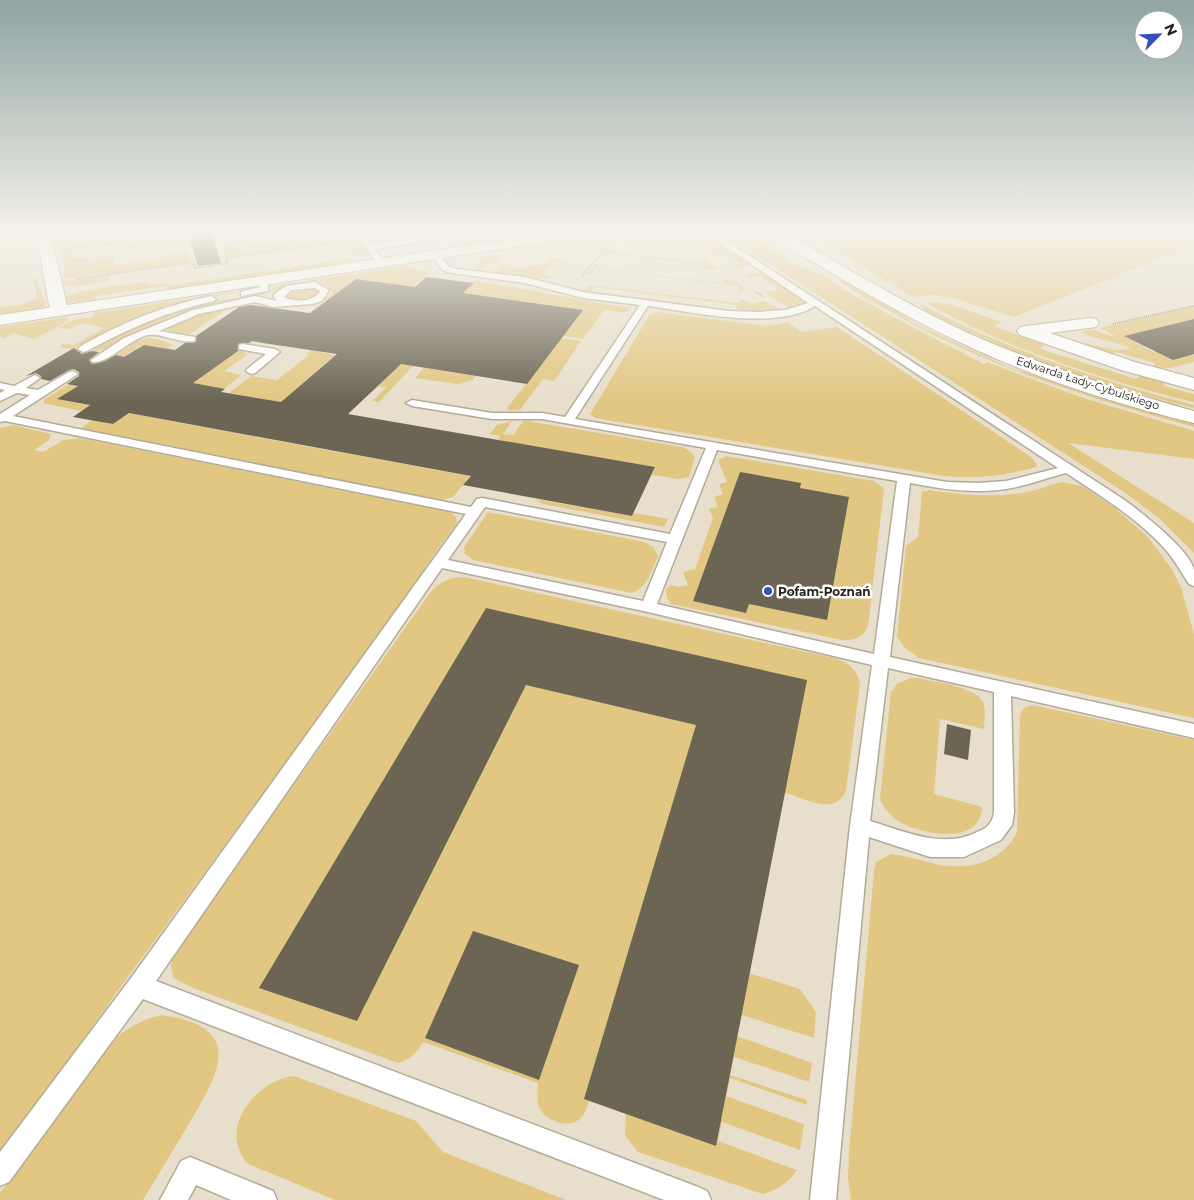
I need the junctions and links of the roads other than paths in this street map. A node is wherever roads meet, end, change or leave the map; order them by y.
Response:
1 (56, 288) edge
2 (209, 288) edge
3 (265, 288) edge
4 (298, 288) edge
5 (322, 288) edge
6 (558, 288) edge
7 (793, 288) edge
8 (869, 288) edge
9 (281, 294) junction
10 (255, 299) junction
11 (810, 299) junction
12 (289, 302) junction
13 (646, 303) junction
14 (59, 310) junction
15 (0, 320) edge
16 (1090, 323) dead end
17 (1054, 328) junction
18 (147, 332) junction
19 (191, 339) dead end
20 (1120, 345) dead end
21 (243, 347) dead end
22 (83, 350) dead end
23 (96, 360) dead end
24 (250, 371) dead end
25 (73, 374) dead end
26 (35, 378) dead end
27 (1194, 384) edge
28 (0, 386) edge
29 (16, 389) junction
30 (40, 394) junction
31 (0, 398) edge
32 (412, 403) dead end
33 (1194, 417) edge
34 (1, 418) edge
35 (568, 421) junction
36 (712, 447) junction
37 (1068, 469) junction
38 (904, 479) junction
39 (475, 512) junction
40 (675, 538) junction
41 (440, 563) junction
42 (1194, 581) edge
43 (648, 607) junction
44 (881, 661) junction
45 (1002, 688) junction
46 (1194, 731) edge
47 (860, 826) junction
48 (139, 986) junction
49 (0, 1173) edge
50 (173, 1200) edge
51 (264, 1200) edge
52 (698, 1200) edge
53 (823, 1200) edge

1 - 14 street
2 - 14 street
3 - 22 lane
4 - 9 lane
5 - 12 lane
6 - 13 lane
7 - 11 lane
8 - 33 street, Edwarda Łady-Cybulskiego
9 - 10 lane
9 - 12 lane
10 - 12 lane
10 - 18 lane
11 - 13 lane
11 - 37 lane
13 - 35 lane
14 - 15 street
16 - 17 street
17 - 20 street
17 - 27 street
18 - 19 lane
18 - 23 lane
21 - 24 lane
25 - 30 lane
26 - 29 lane
28 - 29 lane
29 - 30 lane
29 - 31 lane
30 - 34 lane
32 - 35 lane
34 - 39 lane
35 - 36 lane
36 - 38 lane
36 - 40 lane
37 - 38 lane
37 - 42 lane
38 - 44 lane
39 - 40 lane
39 - 41 lane
40 - 43 lane
41 - 43 lane
41 - 48 lane
43 - 44 lane
44 - 45 lane
44 - 47 lane
45 - 46 lane
45 - 47 lane
47 - 53 lane
48 - 49 lane
48 - 52 lane
50 - 51 lane

